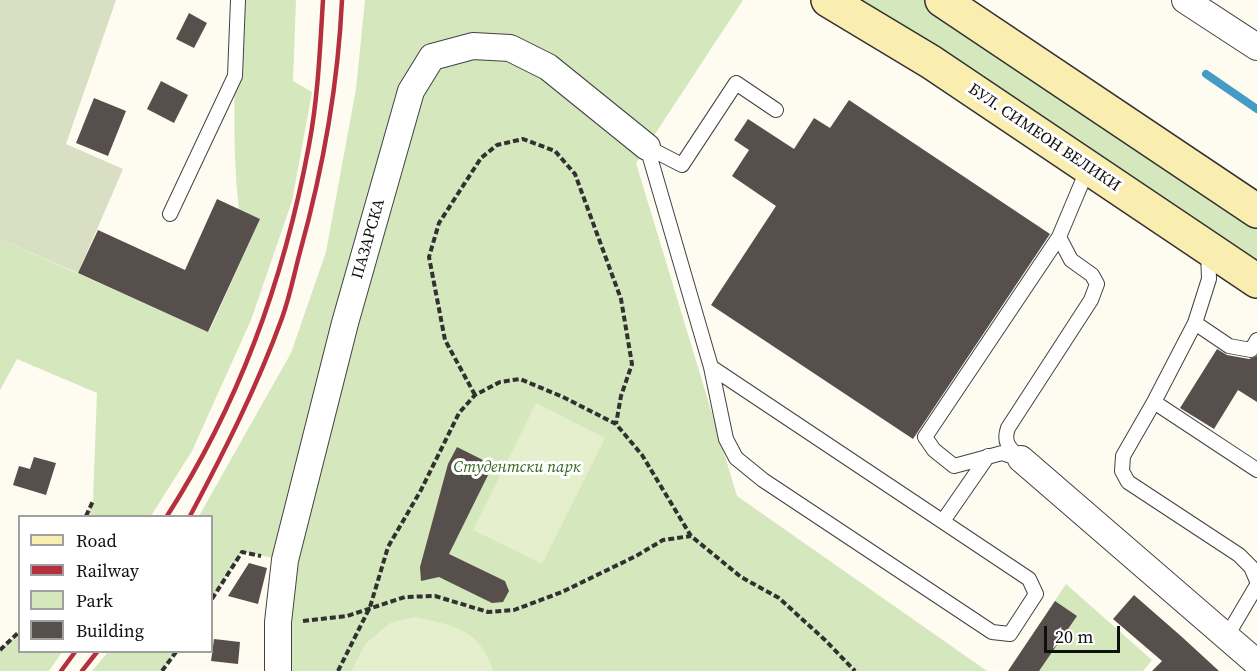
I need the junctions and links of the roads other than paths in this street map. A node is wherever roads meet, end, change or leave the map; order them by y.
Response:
1 (238, 0) edge
2 (828, 0) edge
3 (1185, 0) edge
4 (953, 4) edge
5 (1257, 47) edge
6 (776, 110) dead end
7 (647, 147) junction
8 (1088, 168) junction
9 (1257, 211) edge
10 (170, 214) dead end
11 (1059, 237) junction
12 (1208, 248) junction
13 (1257, 281) edge
14 (1195, 323) junction
15 (1257, 340) edge
16 (711, 367) junction
17 (1154, 402) junction
18 (988, 456) junction
19 (1021, 459) junction
20 (1257, 470) edge
21 (943, 521) junction
22 (1257, 583) edge
23 (1227, 636) junction
24 (1257, 663) edge
25 (278, 671) edge

1 - 10 lane
2 - 8 main road, БУЛ. СИМЕОН ВЕЛИКИ
3 - 5 street
4 - 9 main road
6 - 7 lane
7 - 16 lane
7 - 25 street, ПАЗАРСКА
8 - 11 lane
8 - 12 main road, БУЛ. СИМЕОН ВЕЛИКИ
11 - 18 lane
11 - 19 lane
12 - 13 main road, БУЛ. СИМЕОН ВЕЛИКИ
12 - 14 lane
14 - 15 lane
14 - 17 lane
16 - 21 lane
16 - 21 lane
17 - 20 lane
17 - 22 lane
18 - 19 lane
18 - 21 lane
19 - 23 street
22 - 23 lane
23 - 24 street

